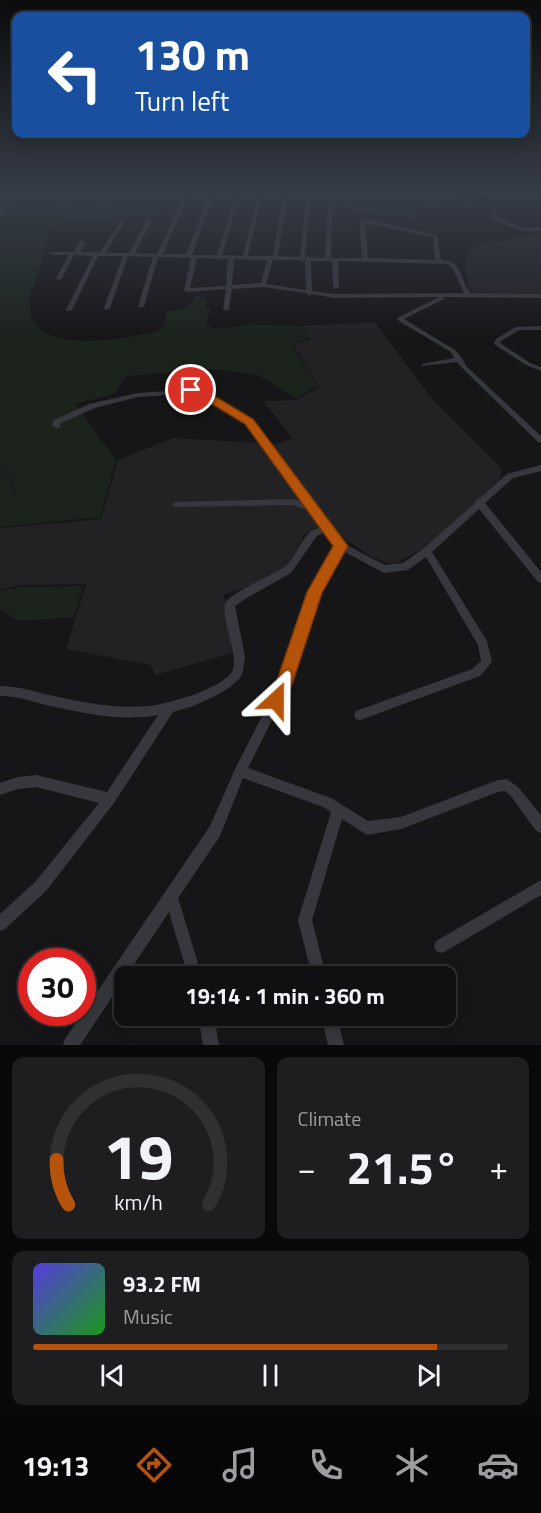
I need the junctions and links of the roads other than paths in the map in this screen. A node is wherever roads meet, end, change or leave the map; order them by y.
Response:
1 (109, 240) edge
2 (137, 240) edge
3 (165, 240) edge
4 (197, 240) edge
5 (224, 240) edge
6 (249, 240) edge
7 (276, 240) edge
8 (306, 240) edge
9 (331, 240) edge
10 (363, 240) edge
11 (435, 240) edge
12 (82, 242) dead end
13 (53, 253) dead end
14 (74, 254) junction
15 (99, 254) junction
16 (128, 255) junction
17 (158, 256) junction
18 (191, 257) junction
19 (219, 257) junction
20 (231, 258) junction
21 (245, 258) junction
22 (272, 259) junction
23 (305, 260) junction
24 (332, 260) junction
25 (365, 261) junction
26 (438, 262) junction
27 (58, 278) dead end
28 (263, 285) junction
29 (229, 286) junction
30 (336, 287) dead end
31 (309, 294) junction
32 (469, 295) junction
33 (541, 296) edge
34 (444, 297) junction
35 (141, 306) dead end
36 (107, 308) dead end
37 (226, 309) dead end
38 (69, 310) dead end
39 (541, 328) edge
40 (460, 359) junction
41 (424, 366) dead end
42 (541, 369) edge
43 (56, 426) dead end
44 (541, 440) edge
45 (541, 468) edge
46 (480, 502) junction
47 (176, 505) dead end
48 (315, 509) junction
49 (328, 527) junction
50 (341, 546) junction
51 (427, 551) junction
52 (541, 579) edge
53 (0, 691) edge
54 (169, 709) junction
55 (360, 715) dead end
56 (240, 771) junction
57 (0, 789) edge
58 (110, 799) junction
59 (338, 811) junction
60 (541, 826) edge
61 (541, 887) edge
62 (171, 897) junction
63 (0, 924) edge
64 (441, 946) dead end
65 (192, 966) edge
66 (316, 966) edge
67 (208, 1026) edge
68 (331, 1026) edge
69 (71, 1045) edge
70 (211, 1045) edge
71 (336, 1045) edge

1 - 15 street
2 - 16 street
3 - 17 street
4 - 18 street
5 - 19 street
6 - 21 street
7 - 22 street
8 - 23 street
9 - 24 street
10 - 25 street
11 - 26 street
12 - 14 street
13 - 14 street
14 - 15 street
14 - 27 street
15 - 16 street
15 - 38 street
16 - 17 street
16 - 36 street
17 - 18 street
17 - 35 street
18 - 19 street
18 - 29 street
19 - 20 street
20 - 21 street
20 - 29 street
21 - 22 street
22 - 23 street
22 - 28 street
23 - 24 street
23 - 31 street
24 - 25 street
24 - 30 street
25 - 26 street
26 - 32 street
28 - 29 street
28 - 31 street
29 - 37 street
31 - 34 street
32 - 33 street
32 - 34 street
34 - 40 street
39 - 42 street
40 - 41 street
40 - 44 street
43 - 48 street
45 - 46 street
46 - 51 street
46 - 52 street
47 - 48 street
48 - 49 street
49 - 50 street
49 - 54 street
50 - 51 street
50 - 56 street
51 - 55 street
53 - 54 street
54 - 58 street
56 - 59 street
56 - 62 street
57 - 58 street
58 - 63 street
59 - 60 street
59 - 66 street
61 - 64 street
62 - 65 street
62 - 69 street
67 - 70 street
68 - 71 street

